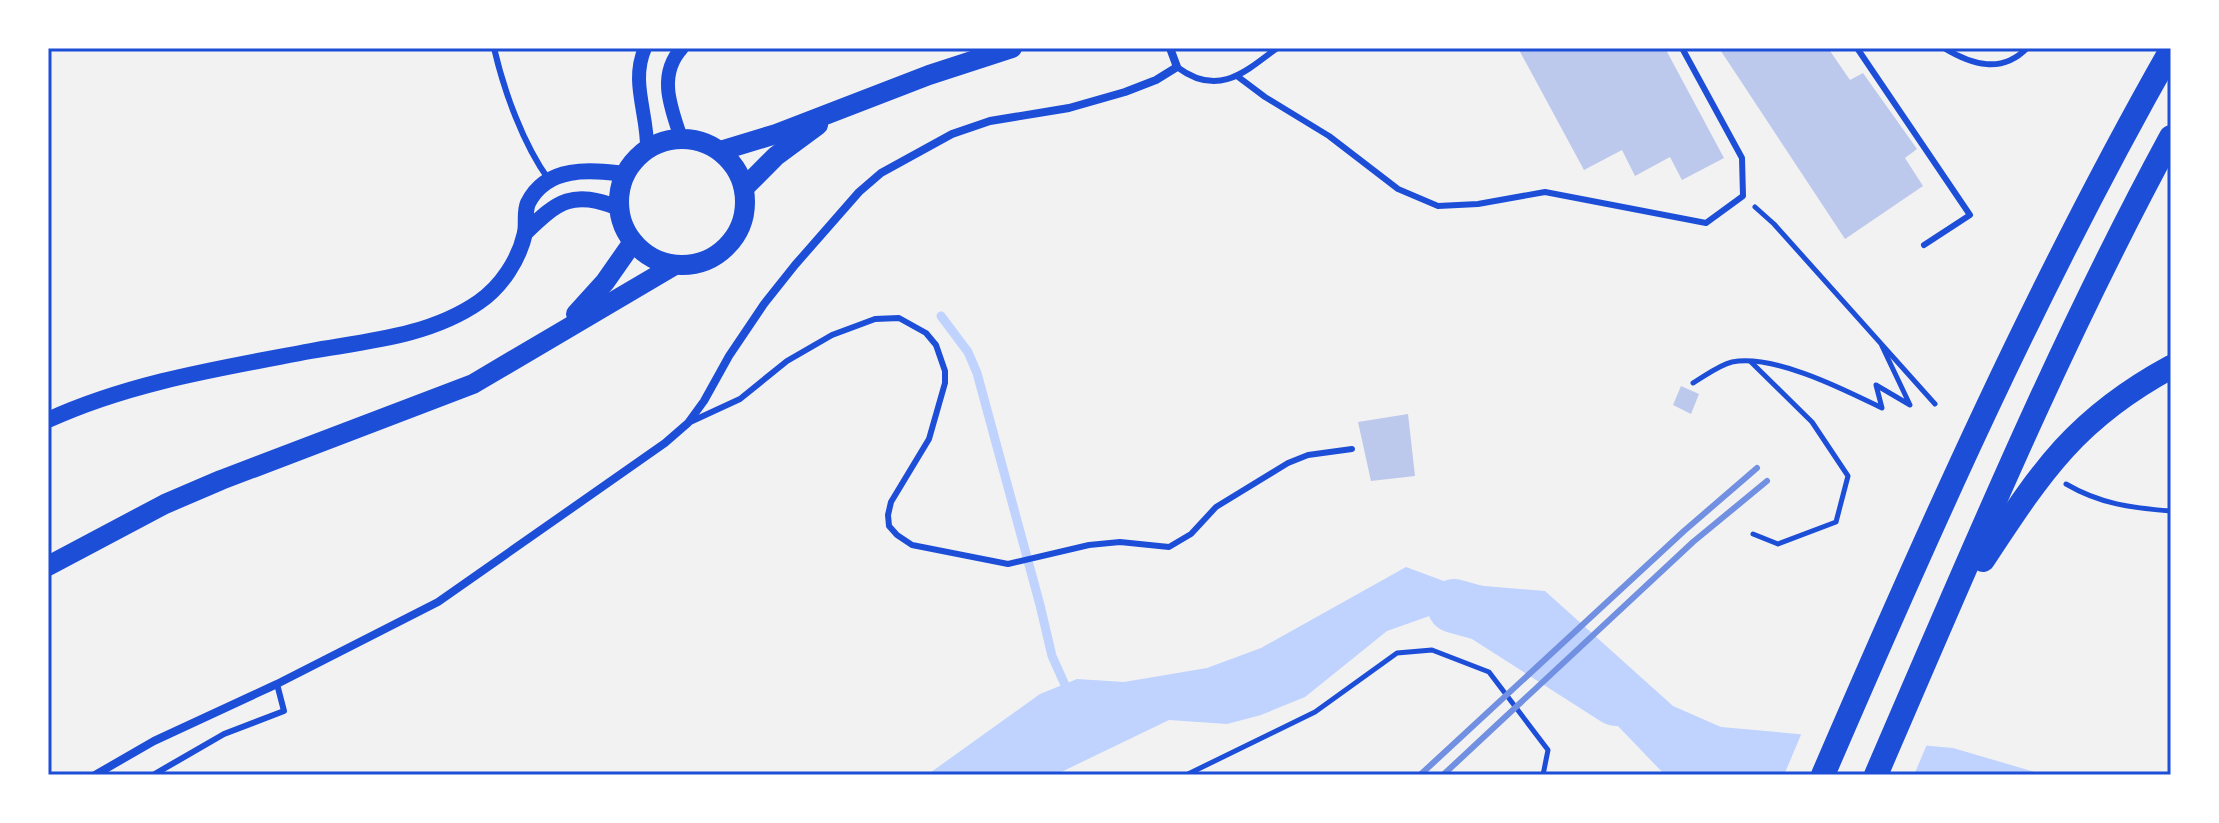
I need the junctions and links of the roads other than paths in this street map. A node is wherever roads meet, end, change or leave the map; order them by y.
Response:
1 (494, 48) edge
2 (645, 48) edge
3 (682, 48) edge
4 (1012, 48) edge
5 (1170, 48) edge
6 (1277, 48) edge
7 (1682, 48) edge
8 (1857, 48) edge
9 (1944, 48) edge
10 (2027, 48) edge
11 (2158, 48) edge
12 (2171, 50) edge
13 (1177, 67) junction
14 (1237, 76) junction
15 (2150, 86) junction
16 (838, 111) junction
17 (2171, 137) edge
18 (681, 138) junction
19 (647, 149) junction
20 (720, 151) junction
21 (625, 174) junction
22 (549, 180) junction
23 (744, 188) junction
24 (619, 208) junction
25 (525, 233) junction
26 (633, 242) junction
27 (1924, 245) dead end
28 (675, 265) junction
29 (563, 329) junction
30 (2171, 367) edge
31 (48, 420) edge
32 (688, 423) junction
33 (1352, 449) dead end
34 (48, 566) edge
35 (1944, 619) junction
36 (277, 684) junction
37 (95, 775) edge
38 (153, 775) edge
39 (1823, 775) edge
40 (1876, 775) edge

1 - 22 lane
2 - 19 street
3 - 18 street
4 - 16 main road
5 - 13 street
6 - 14 lane
7 - 14 lane
8 - 27 lane
9 - 10 lane
11 - 15 highway
12 - 15 highway
13 - 14 lane
13 - 32 street
15 - 39 highway
16 - 20 main road
16 - 23 main road
17 - 35 highway
18 - 19 main road
18 - 20 main road
19 - 21 main road
20 - 23 main road
21 - 22 main road
21 - 24 main road
22 - 25 main road
23 - 28 main road
24 - 25 main road
24 - 26 main road
25 - 31 main road
26 - 28 main road
26 - 29 main road
28 - 29 main road
29 - 34 main road
30 - 35 highway
32 - 33 lane
32 - 36 street
35 - 40 highway
36 - 37 street
36 - 38 lane

